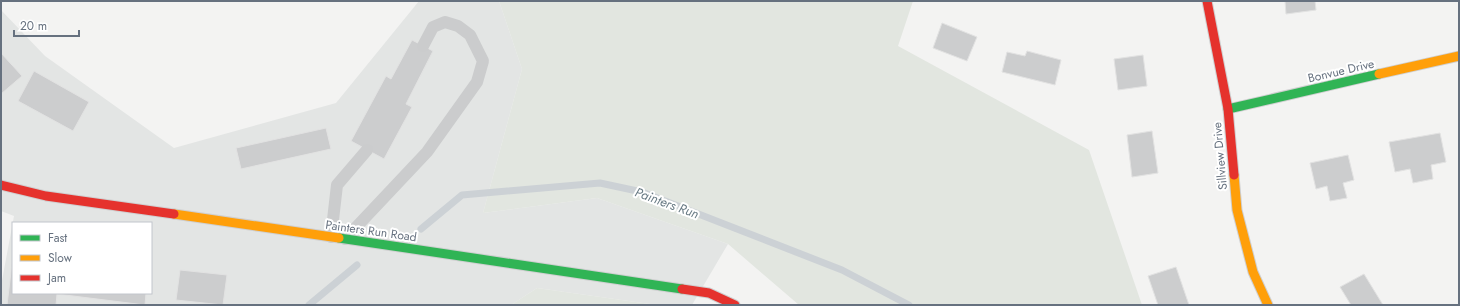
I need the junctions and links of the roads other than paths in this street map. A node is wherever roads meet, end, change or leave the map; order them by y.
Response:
1 (1207, 1) edge
2 (422, 46) dead end
3 (1459, 56) edge
4 (1228, 109) junction
5 (367, 150) dead end
6 (1, 185) edge
7 (331, 237) junction
8 (345, 239) junction
9 (735, 305) edge
10 (1268, 305) edge

1 - 4 street, Sillview Drive
2 - 8 lane
3 - 4 street, Bonvue Drive
4 - 10 street, Sillview Drive
5 - 7 lane
6 - 7 street, Painters Run Road
7 - 8 street, Painters Run Road
8 - 9 street, Painters Run Road

